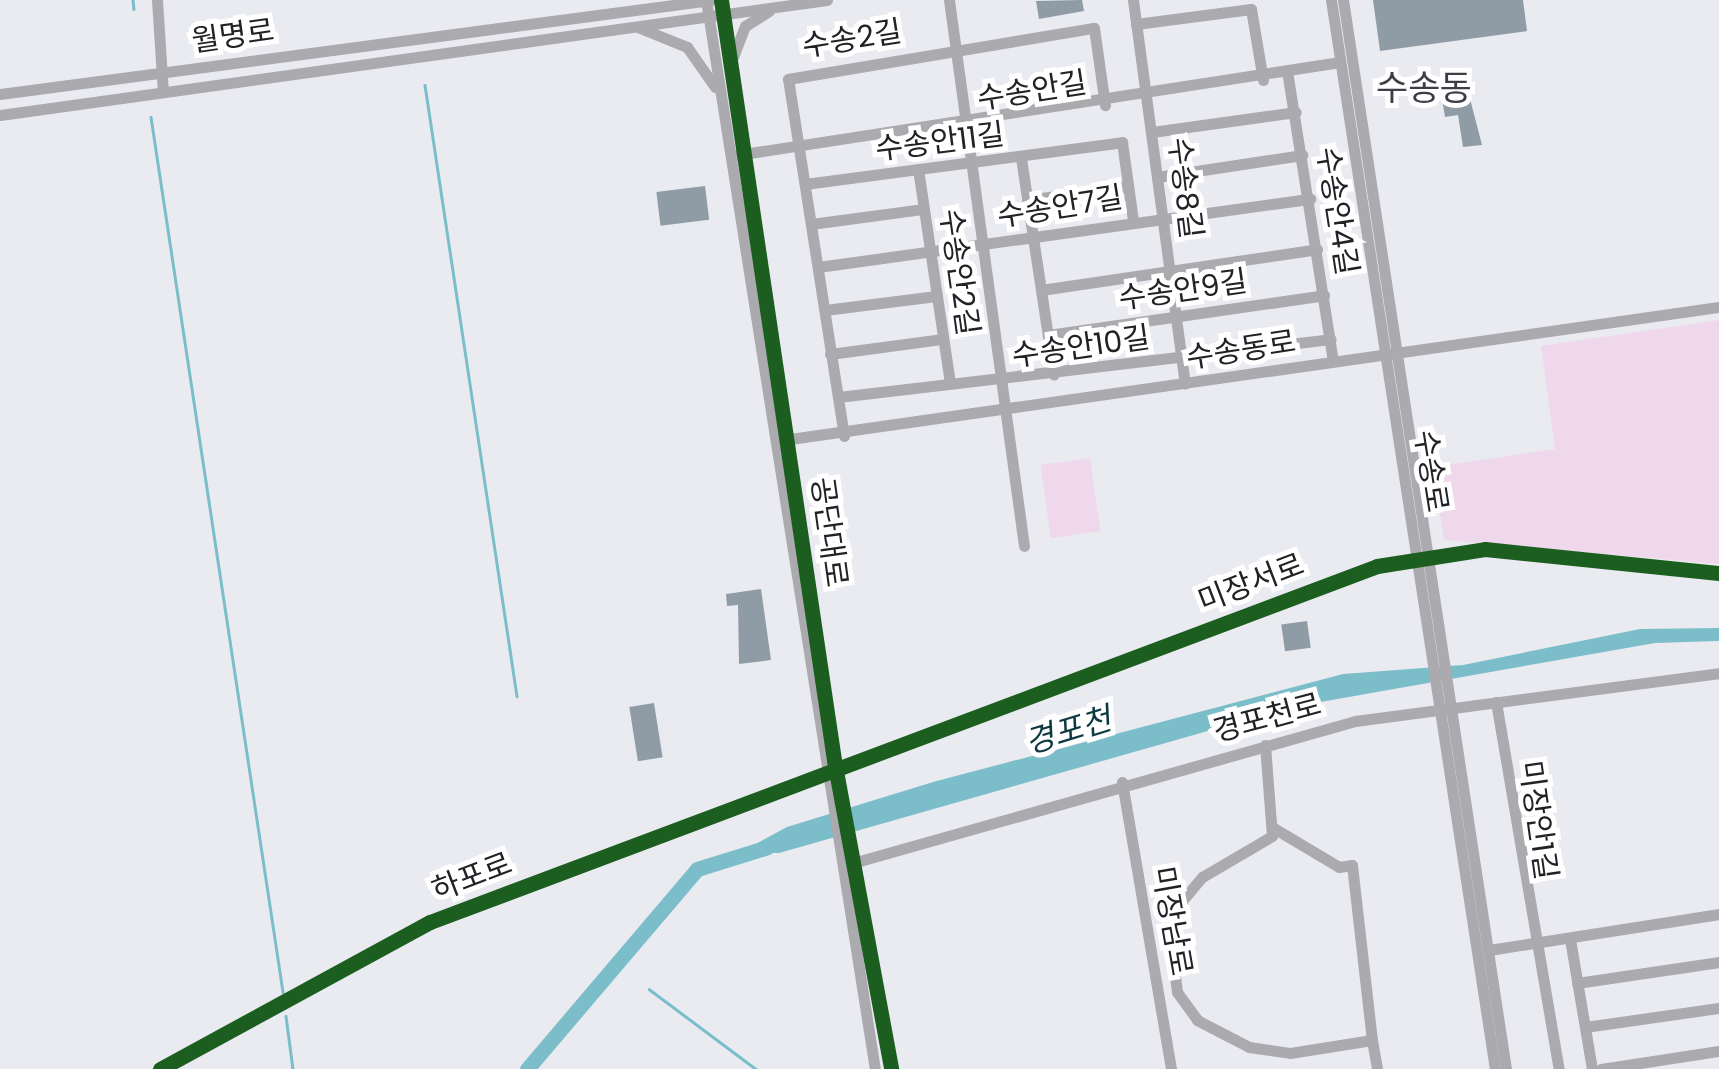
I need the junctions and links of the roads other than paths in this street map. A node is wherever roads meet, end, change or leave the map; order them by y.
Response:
1 (156, 0) edge
2 (648, 0) edge
3 (708, 0) edge
4 (827, 0) edge
5 (950, 0) edge
6 (1133, 0) edge
7 (1330, 0) edge
8 (1343, 0) edge
9 (789, 5) junction
10 (717, 10) edge
11 (604, 13) junction
12 (1136, 24) junction
13 (606, 28) junction
14 (956, 48) junction
15 (1340, 62) junction
16 (1287, 70) junction
17 (159, 72) junction
18 (1263, 80) junction
19 (734, 86) junction
20 (162, 92) junction
21 (0, 94) edge
22 (1146, 97) junction
23 (1106, 105) junction
24 (1296, 112) junction
25 (723, 113) junction
26 (0, 114) edge
27 (967, 126) junction
28 (1152, 132) junction
29 (798, 147) junction
30 (744, 154) junction
31 (1302, 154) junction
32 (730, 156) junction
33 (1020, 158) junction
34 (972, 164) junction
35 (918, 169) junction
36 (1158, 177) junction
37 (804, 184) junction
38 (1128, 186) junction
39 (1310, 199) junction
40 (1027, 200) junction
41 (924, 209) junction
42 (1163, 218) junction
43 (1133, 220) junction
44 (811, 224) junction
45 (1033, 238) junction
46 (983, 244) junction
47 (1317, 249) junction
48 (931, 251) junction
49 (818, 267) junction
50 (1170, 271) junction
51 (1041, 290) junction
52 (1324, 295) junction
53 (936, 296) junction
54 (1719, 307) edge
55 (825, 310) junction
56 (1176, 316) junction
57 (1048, 335) junction
58 (943, 339) junction
59 (1331, 339) junction
60 (1392, 352) junction
61 (830, 354) junction
62 (1182, 358) junction
63 (1333, 361) junction
64 (1054, 375) junction
65 (950, 382) junction
66 (1186, 383) junction
67 (1001, 384) junction
68 (838, 396) junction
69 (1005, 413) junction
70 (844, 436) junction
71 (788, 439) junction
72 (772, 442) junction
73 (1024, 546) dead end
74 (1425, 556) junction
75 (1719, 572) edge
76 (1719, 673) edge
77 (1496, 702) junction
78 (1448, 705) junction
79 (1265, 745) junction
80 (836, 768) junction
81 (821, 774) junction
82 (1122, 782) junction
83 (1272, 827) junction
84 (856, 862) junction
85 (839, 865) junction
86 (1719, 914) edge
87 (1570, 939) junction
88 (1531, 944) junction
89 (1489, 950) junction
90 (1719, 962) edge
91 (1577, 984) junction
92 (1719, 1008) edge
93 (1585, 1027) junction
94 (1372, 1040) junction
95 (1719, 1051) edge
96 (160, 1069) edge
97 (875, 1069) edge
98 (891, 1069) edge
99 (1171, 1069) edge
100 (1378, 1069) edge
101 (1495, 1069) edge
102 (1506, 1069) edge
103 (1559, 1069) edge
104 (1592, 1069) edge
105 (1601, 1069) edge

1 - 17 street
2 - 11 street
3 - 10 street, 공단대로
3 - 11 street, 월명로
4 - 9 street, 월명로
5 - 14 street
6 - 12 street, 수송8길
7 - 15 street, 수송로
8 - 60 street, 수송로
9 - 10 street, 월명로
9 - 19 street
10 - 13 street, 월명로
10 - 19 street, 공단대로
10 - 25 street, 공단대로
11 - 17 street, 월명로
12 - 18 street
12 - 22 street, 수송8길
13 - 20 street, 월명로
13 - 25 street
14 - 23 street, 수송2길
14 - 27 street
14 - 29 street, 수송2길
15 - 16 street, 수송안길
15 - 60 street, 수송로
16 - 18 street, 수송안길
16 - 24 street, 수송안4길
17 - 20 street
17 - 21 street, 월명로
18 - 22 street, 수송안길
19 - 30 street, 공단대로
20 - 26 street, 월명로
22 - 23 street, 수송안길
22 - 28 street, 수송8길
23 - 27 street, 수송안길
24 - 28 street
24 - 31 street, 수송안4길
25 - 32 street, 공단대로
27 - 29 street, 수송안길
27 - 34 street
28 - 36 street, 수송8길
29 - 30 street, 수송안길
29 - 37 street
30 - 32 street, 수송안길
30 - 71 street, 공단대로
31 - 36 street
31 - 39 street, 수송안4길
32 - 72 street, 공단대로
33 - 34 street, 수송안11길
33 - 38 street, 수송안11길
33 - 40 street
34 - 35 street, 수송안11길
34 - 46 street
35 - 37 street, 수송안11길
35 - 41 street, 수송안2길
36 - 42 street, 수송8길
37 - 44 street
38 - 40 street
38 - 43 street, 수송안11길
39 - 42 street, 수송안7길
39 - 47 street, 수송안4길
40 - 45 street
41 - 44 street
41 - 48 street, 수송안2길
42 - 43 street, 수송안7길
42 - 50 street, 수송8길
43 - 45 street, 수송안7길
44 - 49 street
45 - 46 street, 수송안7길
45 - 51 street
46 - 48 street, 수송안7길
46 - 67 street
47 - 50 street
47 - 52 street, 수송안4길
48 - 49 street, 수송안7길
48 - 53 street, 수송안2길
49 - 55 street
50 - 51 street
50 - 56 street, 수송8길
51 - 57 street
52 - 56 street, 수송안9길
52 - 59 street, 수송안4길
53 - 55 street
53 - 58 street, 수송안2길
54 - 60 street, 수송동로
55 - 61 street
56 - 57 street, 수송안9길
56 - 62 street, 수송8길
57 - 64 street
58 - 61 street
58 - 65 street, 수송안2길
59 - 62 street, 수송안10길
59 - 63 street, 수송안4길
60 - 63 street, 수송동로
60 - 74 street, 수송로
61 - 68 street
62 - 64 street, 수송안10길
62 - 66 street, 수송8길
63 - 66 street, 수송동로
64 - 67 street, 수송안10길
65 - 67 street, 수송안10길
65 - 68 street, 수송안10길
66 - 69 street, 수송동로
67 - 69 street
68 - 70 street
69 - 70 street, 수송동로
69 - 73 street
70 - 71 street, 수송동로
71 - 72 street, 수송동로
71 - 80 street, 공단대로
72 - 81 street, 공단대로
74 - 75 street, 미장서로
74 - 78 street, 수송로
74 - 80 street, 미장서로
76 - 77 street, 경포천로
77 - 78 street, 경포천로
77 - 88 street, 미장안1길
78 - 79 street, 경포천로
78 - 89 street, 수송로
78 - 101 street, 수송로
79 - 82 street, 경포천로
79 - 83 street
80 - 81 street, 미장서로
80 - 84 street, 공단대로
81 - 85 street, 공단대로
81 - 96 street, 하포로
82 - 84 street, 경포천로
82 - 99 street, 미장남로
83 - 94 street
83 - 94 street
84 - 85 street, 경포천로
84 - 98 street, 공단대로
85 - 97 street, 공단대로
86 - 87 street
87 - 88 street
87 - 91 street
88 - 89 street
88 - 103 street, 미장안1길
89 - 102 street, 수송로
90 - 91 street
91 - 93 street
92 - 93 street
93 - 104 street
94 - 100 street
95 - 105 street

